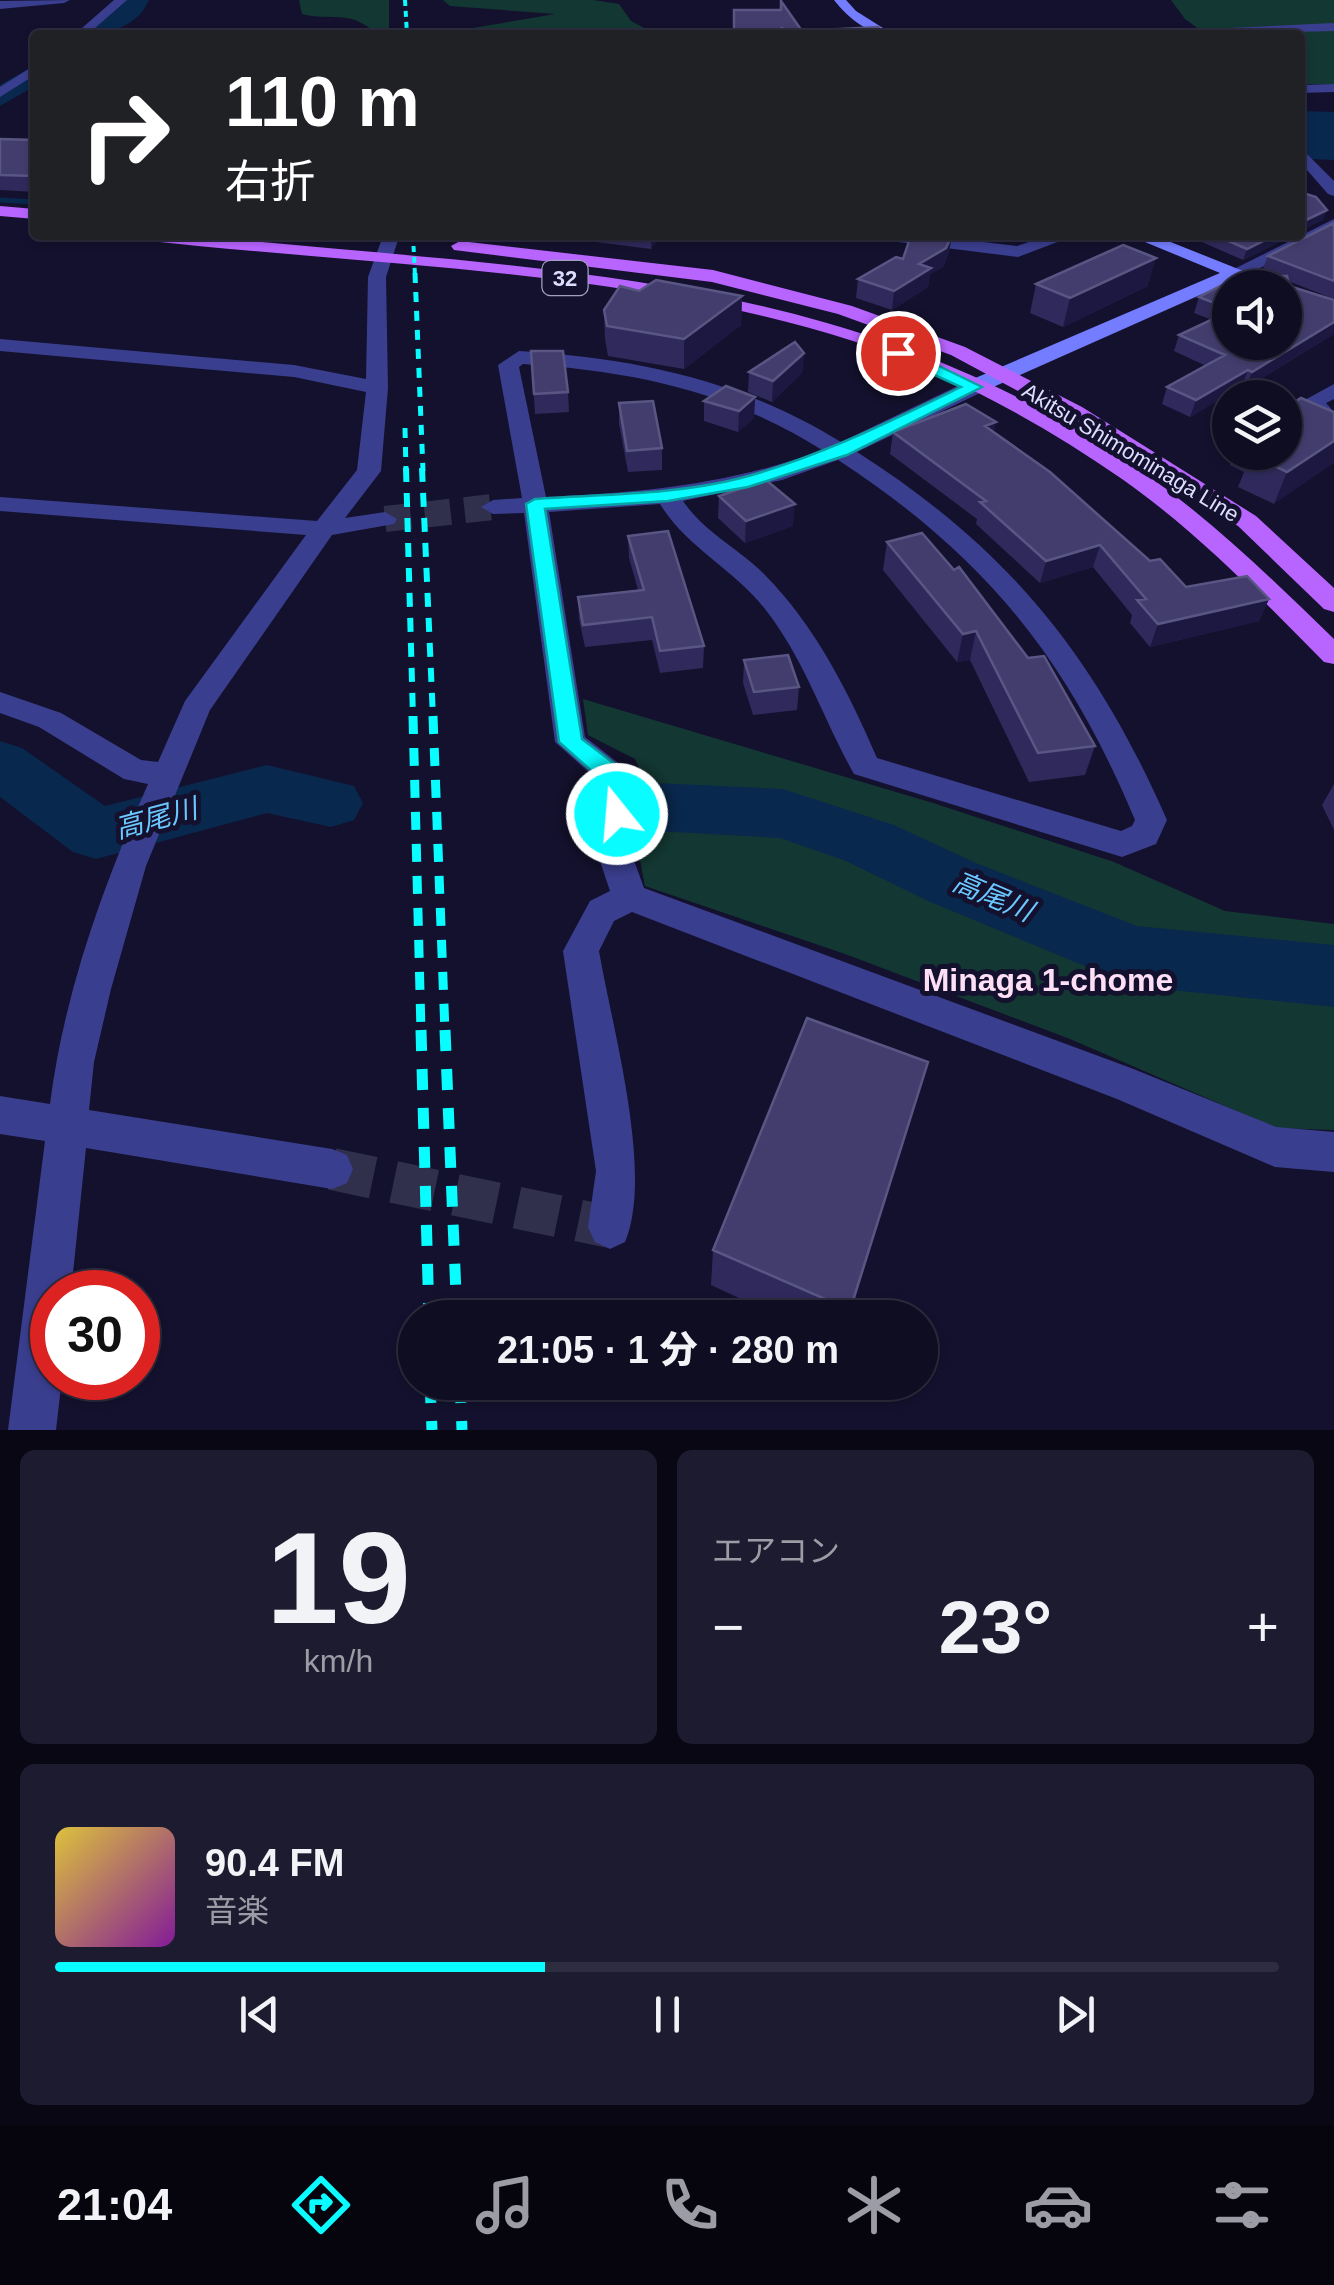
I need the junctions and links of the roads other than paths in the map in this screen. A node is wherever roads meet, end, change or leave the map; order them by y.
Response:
1 (64, 0) edge
2 (121, 0) edge
3 (840, 0) edge
4 (0, 5) edge
5 (1334, 27) edge
6 (86, 30) edge
7 (879, 30) edge
8 (1271, 30) edge
9 (30, 72) edge
10 (1334, 88) edge
11 (1305, 89) edge
12 (0, 93) edge
13 (1305, 158) edge
14 (1334, 191) edge
15 (0, 212) edge
16 (30, 214) edge
17 (0, 224) edge
18 (1334, 224) edge
19 (30, 227) edge
20 (1305, 236) edge
21 (1305, 238) edge
22 (223, 240) edge
23 (341, 240) edge
24 (930, 240) edge
25 (1053, 240) edge
26 (1151, 240) edge
27 (1296, 240) edge
28 (1334, 248) edge
29 (386, 250) junction
30 (1232, 270) edge
31 (1241, 270) edge
32 (1212, 283) edge
33 (0, 346) edge
34 (1003, 376) junction
35 (974, 387) junction
36 (377, 388) junction
37 (1334, 390) edge
38 (1334, 420) edge
39 (840, 452) junction
40 (668, 496) junction
41 (0, 504) edge
42 (535, 504) junction
43 (493, 507) tunnel mouth
44 (386, 519) tunnel mouth
45 (326, 528) junction
46 (1334, 603) edge
47 (1334, 655) edge
48 (0, 702) edge
49 (168, 774) junction
50 (630, 897) junction
51 (0, 1114) edge
52 (70, 1124) junction
53 (1334, 1152) edge
54 (332, 1169) tunnel mouth
55 (610, 1227) dead end
56 (32, 1430) edge

1 - 4 street
2 - 6 street
3 - 7 street
5 - 8 street
9 - 12 street
10 - 11 street
13 - 14 street
15 - 16 main road
17 - 19 main road
18 - 20 street
21 - 28 street
22 - 29 main road, Akitsu Shimominaga Line / 32
23 - 29 main road, Akitsu Shimominaga Line / 32
24 - 25 street
26 - 30 street
27 - 31 street
29 - 34 main road, Akitsu Shimominaga Line / 32
29 - 35 main road, Akitsu Shimominaga Line / 32
29 - 36 street
32 - 34 street
33 - 36 street
34 - 35 street
34 - 46 main road, Akitsu Shimominaga Line / 32
35 - 39 street
35 - 47 main road, Akitsu Shimominaga Line / 32
36 - 45 street
37 - 38 street
39 - 40 street
39 - 40 street
39 - 42 street
40 - 42 street
41 - 45 street
42 - 43 street
42 - 50 street
44 - 45 street
45 - 49 street
48 - 49 street
49 - 52 street
50 - 53 street
50 - 55 street
51 - 52 street
52 - 54 street
52 - 56 street

